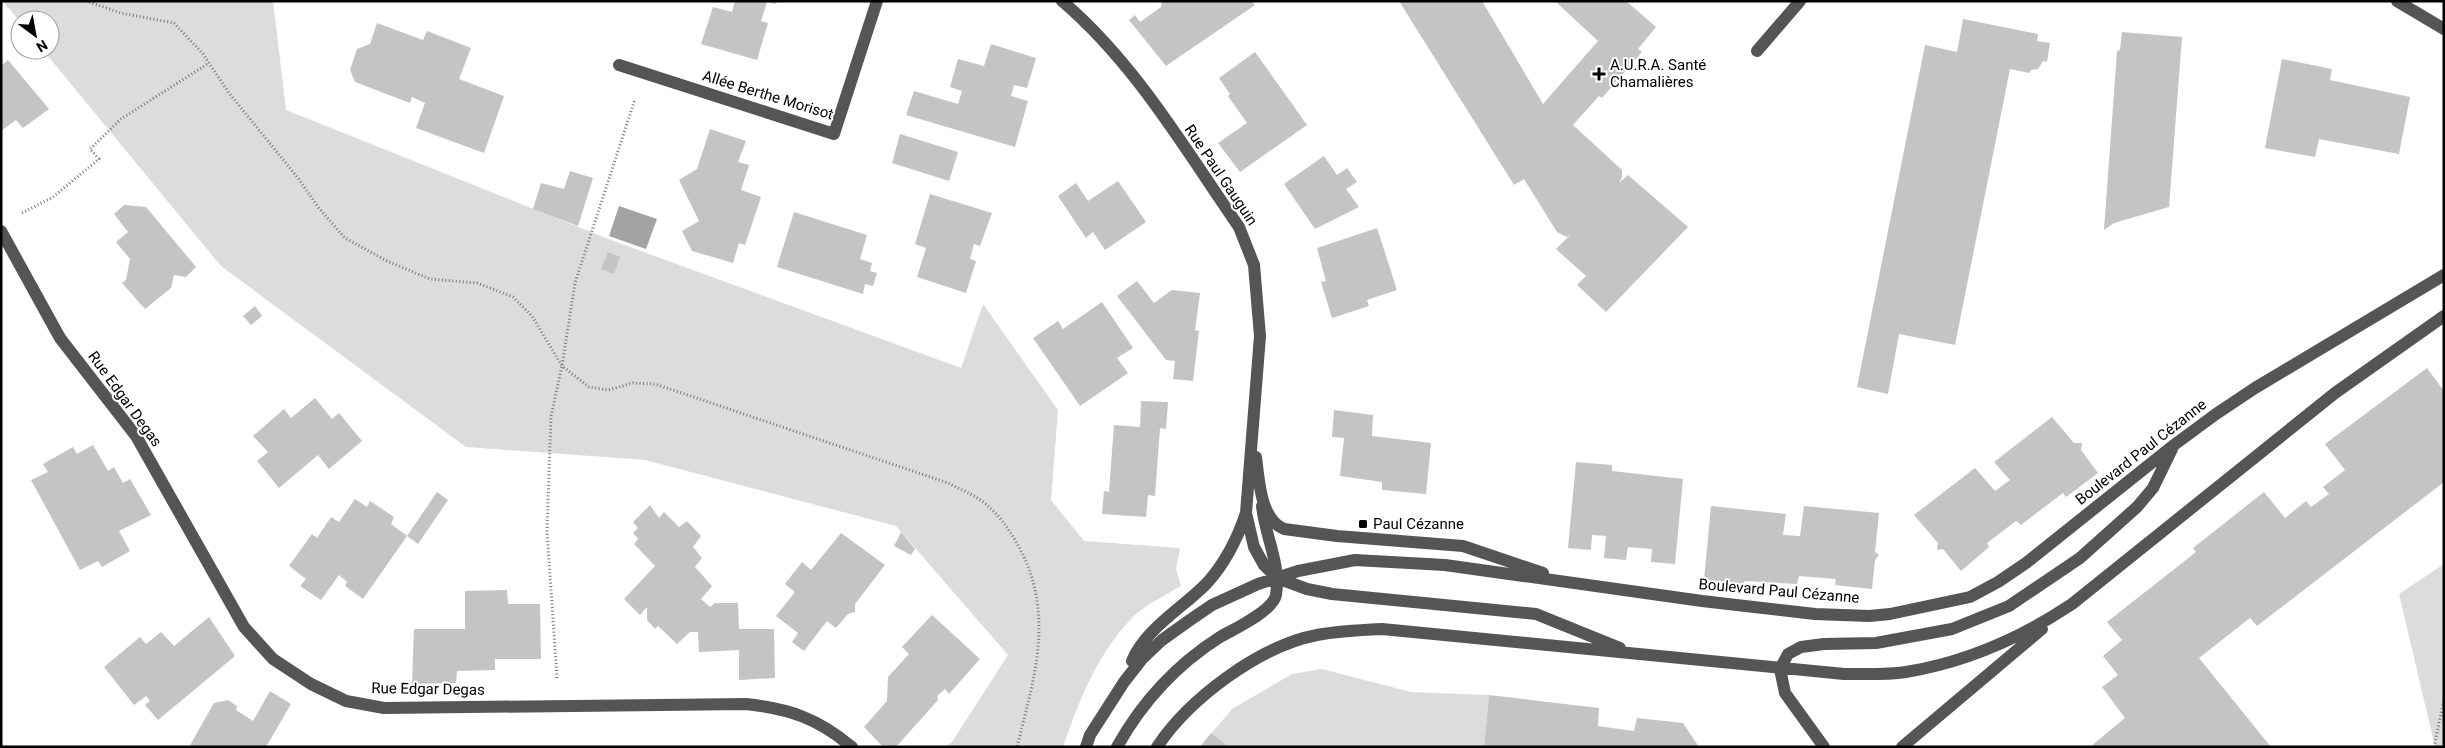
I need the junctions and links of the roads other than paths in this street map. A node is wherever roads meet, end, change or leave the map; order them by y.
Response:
1 (877, 1) edge
2 (1062, 1) edge
3 (1800, 1) edge
4 (2397, 1) edge
5 (2444, 29) edge
6 (1757, 51) dead end
7 (619, 65) dead end
8 (1, 231) edge
9 (2444, 275) edge
10 (2444, 316) edge
11 (1252, 435) junction
12 (2174, 445) junction
13 (1260, 490) junction
14 (1246, 513) junction
15 (1277, 578) junction
16 (1574, 583) junction
17 (2072, 604) junction
18 (1636, 654) junction
19 (1780, 669) junction
20 (1124, 682) junction
21 (852, 747) edge
22 (1086, 747) edge
23 (1117, 747) edge
24 (1157, 747) edge
25 (1824, 747) edge
26 (1902, 747) edge

1 - 7 street, Allée Berthe Morisot
2 - 11 street, Rue Paul Gauguin
3 - 6 street
4 - 5 street
8 - 21 street, Rue Edgar Degas
9 - 12 street, Boulevard Paul Cézanne
10 - 17 street
11 - 13 street, Rue Paul Gauguin
11 - 14 street, Rue Paul Gauguin
12 - 16 street, Boulevard Paul Cézanne
12 - 19 street
13 - 15 street
13 - 16 street, Rue Paul Gauguin
14 - 15 street, Rue Paul Gauguin
14 - 20 street
15 - 16 street, Boulevard Paul Cézanne
15 - 18 street
15 - 20 street, Boulevard Paul Cézanne
15 - 23 street
17 - 19 street
17 - 26 street
18 - 19 street
18 - 24 street
19 - 25 street
20 - 22 street, Boulevard Paul Cézanne

